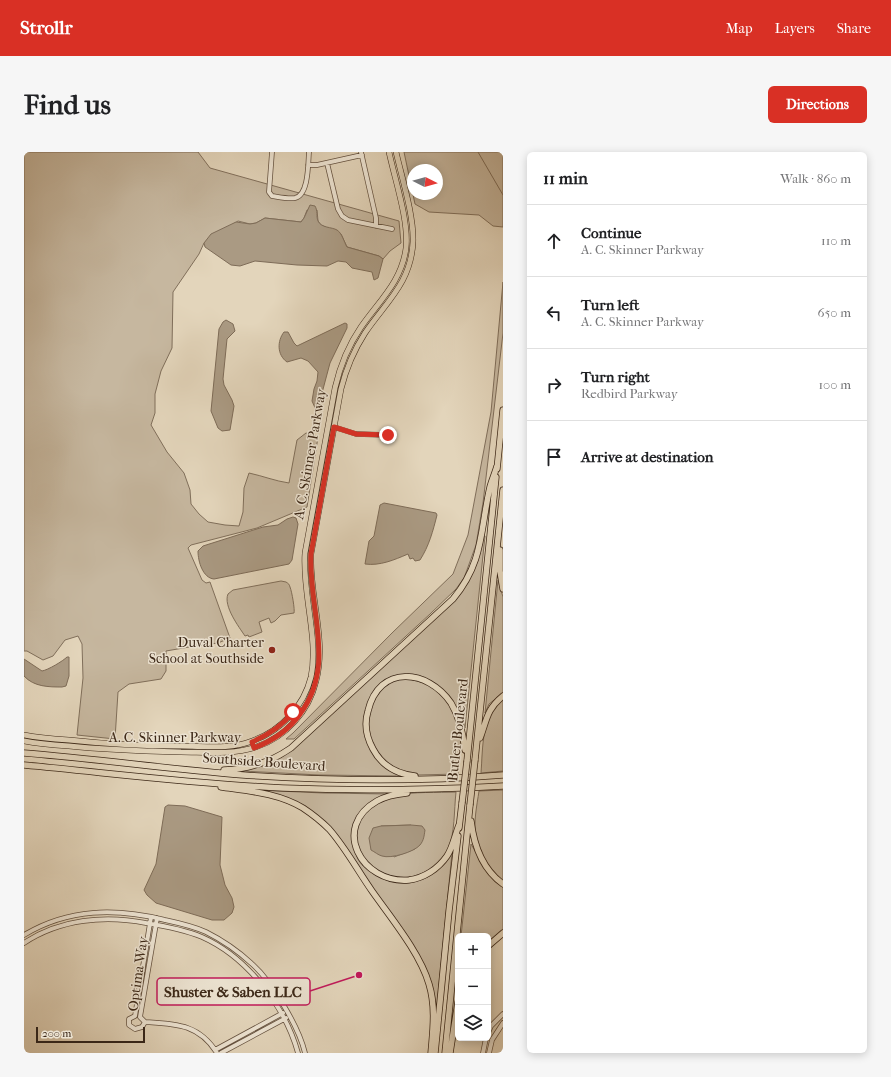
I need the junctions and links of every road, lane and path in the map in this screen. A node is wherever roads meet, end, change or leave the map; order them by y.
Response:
1 (272, 152) edge
2 (309, 152) edge
3 (389, 152) edge
4 (396, 152) edge
5 (362, 153) edge
6 (327, 163) junction
7 (308, 165) junction
8 (376, 226) junction
9 (392, 229) dead end
10 (503, 410) edge
11 (334, 427) junction
12 (388, 435) dead end
13 (497, 466) junction
14 (503, 490) edge
15 (500, 515) junction
16 (503, 589) edge
17 (503, 696) edge
18 (24, 735) edge
19 (24, 741) edge
20 (252, 742) junction
21 (476, 746) junction
22 (254, 748) junction
23 (24, 753) edge
24 (466, 761) junction
25 (24, 765) edge
26 (199, 770) junction
27 (503, 775) edge
28 (440, 778) junction
29 (182, 781) junction
30 (503, 787) edge
31 (440, 789) junction
32 (470, 805) junction
33 (459, 825) junction
34 (503, 884) edge
35 (151, 917) junction
36 (157, 918) junction
37 (52, 922) junction
38 (150, 923) junction
39 (156, 925) junction
40 (55, 928) junction
41 (503, 932) edge
42 (24, 935) edge
43 (24, 943) edge
44 (491, 943) edge
45 (458, 1005) edge
46 (286, 1010) junction
47 (281, 1014) junction
48 (503, 1014) edge
49 (135, 1016) junction
50 (290, 1016) junction
51 (140, 1017) junction
52 (283, 1019) junction
53 (145, 1022) junction
54 (503, 1023) edge
55 (491, 1026) edge
56 (485, 1041) edge
57 (216, 1052) edge
58 (221, 1053) edge
59 (298, 1053) edge
60 (305, 1053) edge
61 (431, 1053) edge
62 (435, 1053) edge
63 (445, 1053) edge
64 (450, 1053) edge
65 (483, 1053) edge
66 (490, 1053) edge

1 - 7 street
2 - 7 street
3 - 20 main road, A. C. Skinner Parkway
4 - 11 main road, A. C. Skinner Parkway
5 - 6 street
5 - 8 street
6 - 7 street
6 - 8 street
8 - 9 street
10 - 13 highway, Butler Boulevard
11 - 12 street
11 - 22 main road, A. C. Skinner Parkway
13 - 24 highway, Butler Boulevard
13 - 26 highway
14 - 15 highway, Butler Boulevard
15 - 16 highway
15 - 21 highway, Butler Boulevard
17 - 21 highway
18 - 20 main road, A. C. Skinner Parkway
19 - 22 main road, A. C. Skinner Parkway
20 - 22 main road
21 - 32 highway, Butler Boulevard, bridge
23 - 26 highway, Southside Boulevard
24 - 28 highway
24 - 33 highway, Butler Boulevard, bridge
25 - 29 highway, Southside Boulevard
26 - 28 highway, Southside Boulevard
27 - 28 highway, Southside Boulevard
29 - 31 highway, Southside Boulevard
29 - 61 highway
30 - 31 highway, Southside Boulevard
31 - 33 highway
32 - 34 highway
32 - 63 highway, Butler Boulevard
33 - 62 highway, Butler Boulevard
35 - 36 street
35 - 37 street
35 - 38 street
36 - 39 street, Optima Way
36 - 46 street
37 - 40 street
37 - 42 street
38 - 39 street
38 - 40 street
38 - 49 street
39 - 47 street
39 - 51 street, Optima Way
40 - 43 street
41 - 44 highway
45 - 64 highway
46 - 47 street
46 - 50 street
47 - 52 street
47 - 57 street
48 - 55 street
49 - 51 street
49 - 53 street
50 - 52 street
50 - 60 street
51 - 53 street, Optima Way
52 - 58 street
52 - 59 street
53 - 57 street, Optima Way
54 - 66 street
56 - 65 street

